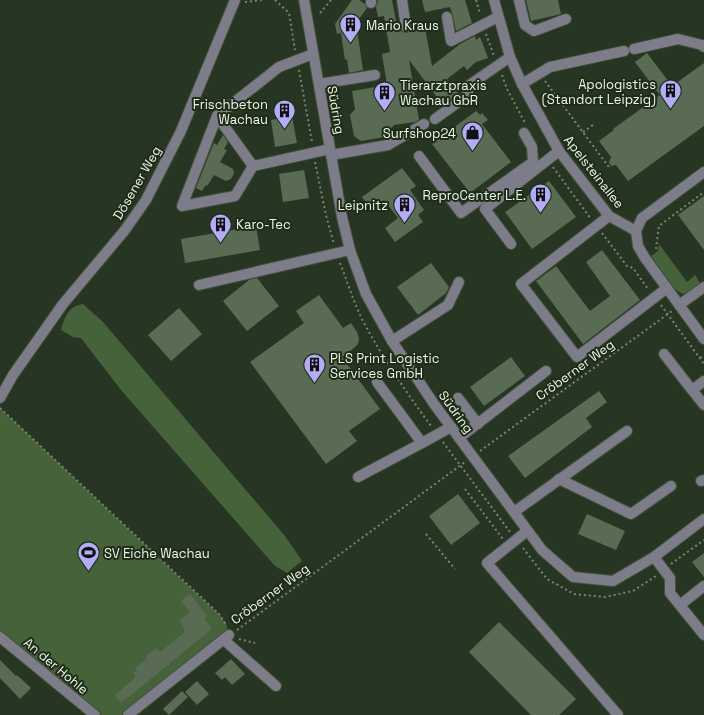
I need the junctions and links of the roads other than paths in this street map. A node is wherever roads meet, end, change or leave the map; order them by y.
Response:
1 (304, 0) edge
2 (402, 0) edge
3 (494, 0) edge
4 (519, 0) edge
5 (234, 2) edge
6 (447, 17) dead end
7 (498, 17) junction
8 (566, 19) dead end
9 (406, 27) dead end
10 (704, 47) edge
11 (313, 54) junction
12 (510, 57) junction
13 (375, 74) dead end
14 (319, 84) junction
15 (522, 84) junction
16 (217, 116) junction
17 (435, 119) dead end
18 (424, 124) dead end
19 (524, 133) dead end
20 (559, 151) junction
21 (330, 152) junction
22 (419, 156) dead end
23 (253, 166) junction
24 (704, 172) edge
25 (609, 216) junction
26 (636, 232) junction
27 (511, 244) dead end
28 (350, 250) junction
29 (459, 282) dead end
30 (199, 285) dead end
31 (704, 287) edge
32 (666, 288) junction
33 (679, 305) junction
34 (704, 338) edge
35 (392, 340) junction
36 (664, 354) dead end
37 (546, 371) dead end
38 (704, 381) edge
39 (377, 382) dead end
40 (692, 390) junction
41 (0, 398) edge
42 (458, 398) dead end
43 (704, 405) edge
44 (478, 424) junction
45 (451, 427) junction
46 (628, 431) dead end
47 (459, 438) junction
48 (422, 443) junction
49 (358, 477) dead end
50 (559, 479) junction
51 (671, 486) dead end
52 (514, 512) junction
53 (704, 519) edge
54 (527, 531) junction
55 (654, 557) junction
56 (704, 586) edge
57 (680, 605) junction
58 (704, 635) edge
59 (0, 636) edge
60 (276, 686) dead end
61 (95, 715) edge
62 (128, 715) edge
63 (618, 715) edge

1 - 11 street, Südring
2 - 9 street
3 - 7 street, Apelsteinallee
4 - 8 street
5 - 41 street, Dösener Weg
6 - 7 street
7 - 12 street, Apelsteinallee
10 - 15 street
11 - 14 street, Südring
11 - 16 street
12 - 15 street, Apelsteinallee
12 - 17 street
13 - 14 street
14 - 21 street, Südring
15 - 20 street, Apelsteinallee
16 - 23 street
16 - 23 street
18 - 21 street
19 - 22 street
20 - 25 street, Apelsteinallee
20 - 27 street
21 - 23 street
21 - 28 street, Südring
24 - 26 street
25 - 26 street, Apelsteinallee
25 - 32 street
26 - 32 street
28 - 30 street
28 - 35 street, Südring
29 - 35 street
31 - 33 street
32 - 33 street
33 - 34 street
35 - 45 street, Südring
36 - 40 street
37 - 44 street
38 - 40 street
39 - 48 street
40 - 43 street
42 - 44 street
44 - 47 street
45 - 47 street, Südring
45 - 48 street
46 - 50 street
47 - 52 street, Südring
48 - 49 street
50 - 51 street
50 - 52 street
52 - 54 street, Südring
53 - 55 street, Südring
54 - 55 street, Südring
54 - 63 street
55 - 57 street
56 - 57 street
57 - 58 street
59 - 61 street, An der Hohle
60 - 62 street

